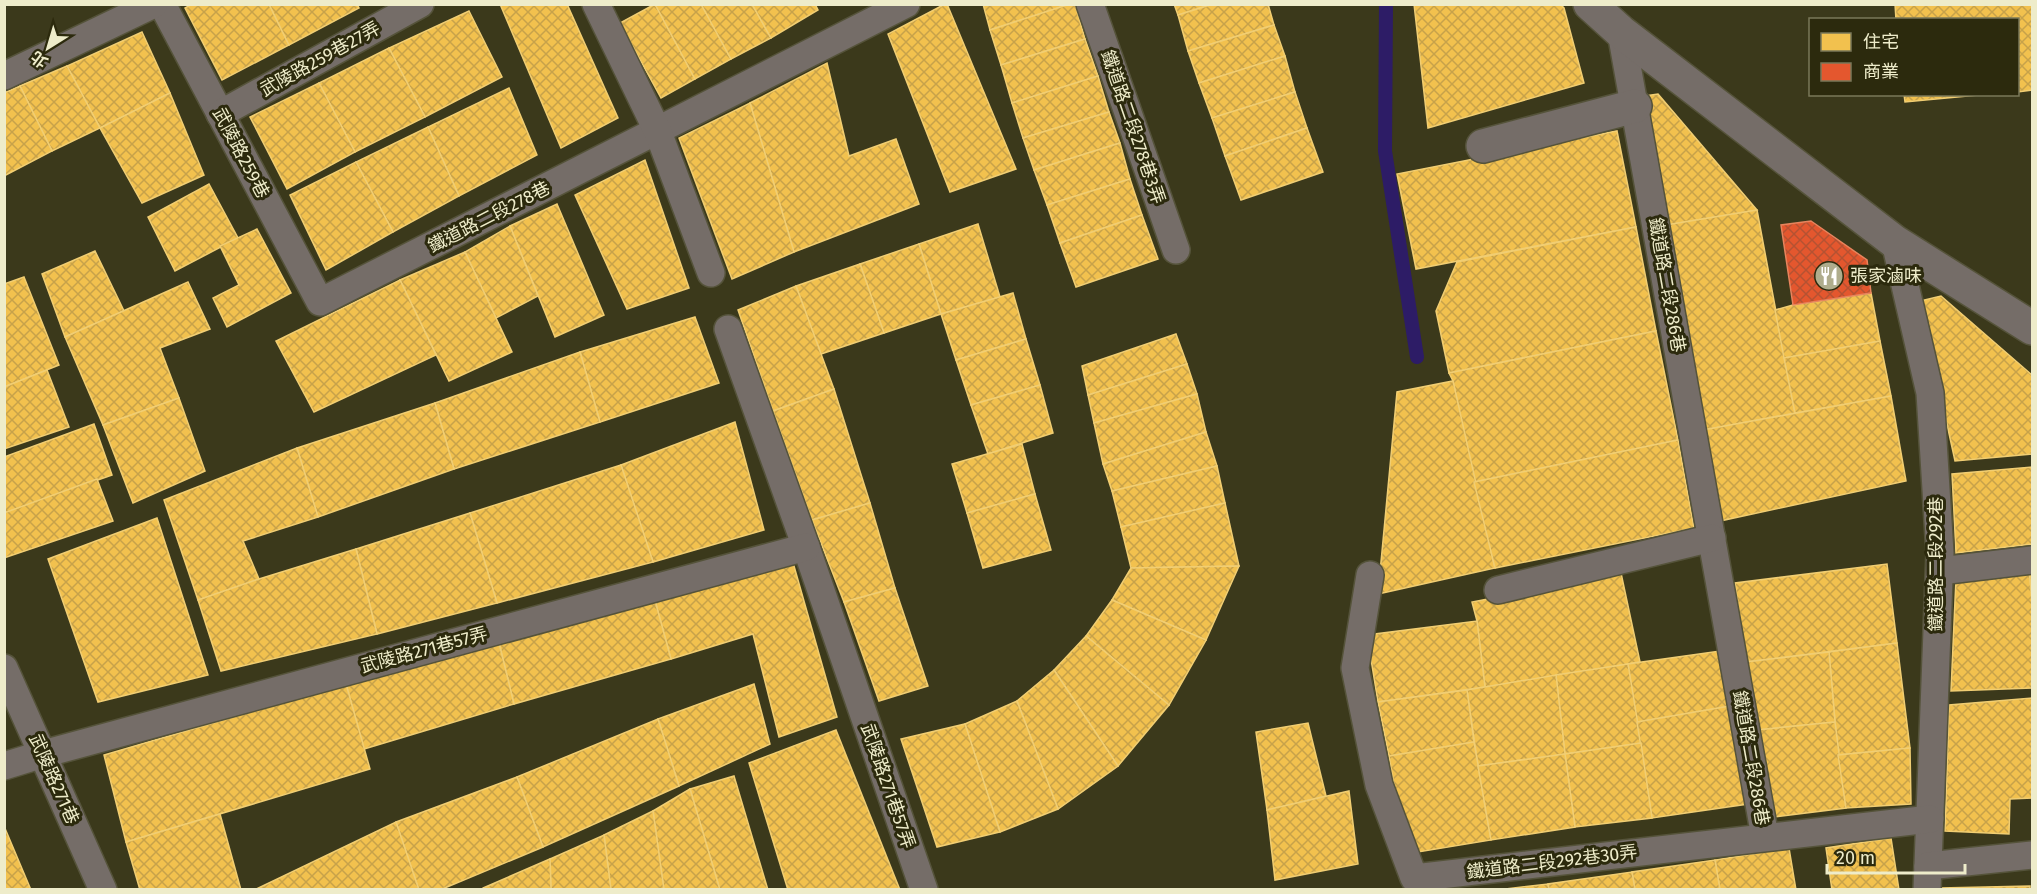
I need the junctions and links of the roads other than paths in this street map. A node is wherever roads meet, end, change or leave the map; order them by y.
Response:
1 (154, 4) edge
2 (162, 4) edge
3 (420, 4) edge
4 (596, 4) edge
5 (906, 4) edge
6 (1090, 4) edge
7 (1590, 4) edge
8 (1622, 32) junction
9 (4, 76) edge
10 (1635, 106) junction
11 (220, 114) junction
12 (658, 132) junction
13 (1483, 146) dead end
14 (1895, 242) junction
15 (1176, 250) dead end
16 (711, 273) dead end
17 (320, 302) joint
18 (2032, 328) edge
19 (728, 329) dead end
20 (1712, 538) junction
21 (806, 547) junction
22 (2032, 561) edge
23 (1940, 571) junction
24 (1370, 575) dead end
25 (1498, 590) dead end
26 (4, 668) edge
27 (43, 754) junction
28 (4, 766) edge
29 (1930, 819) junction
30 (1765, 837) junction
31 (2032, 855) edge
32 (1928, 878) edge
33 (104, 890) edge
34 (924, 890) edge

1 - 9 lane
2 - 11 lane, 武陵路259巷
3 - 11 lane, 武陵路259巷27弄
4 - 12 lane
5 - 12 lane, 鐵道路二段278巷
6 - 15 lane, 鐵道路二段278巷3弄
7 - 8 street
8 - 10 lane, 鐵道路二段286巷
8 - 14 street
10 - 13 street
10 - 20 lane, 鐵道路二段286巷
11 - 17 lane, 武陵路259巷
12 - 16 lane
12 - 17 lane, 鐵道路二段278巷
14 - 18 street
14 - 23 lane, 鐵道路二段292巷
19 - 21 lane, 武陵路271巷57弄
20 - 25 lane
20 - 30 lane, 鐵道路二段286巷
21 - 27 lane, 武陵路271巷57弄
21 - 34 lane, 武陵路271巷57弄
22 - 23 lane
23 - 29 lane, 鐵道路二段292巷
24 - 30 lane, 鐵道路二段292巷30弄
26 - 27 lane, 武陵路271巷
27 - 28 lane, 武陵路271巷57弄
27 - 33 lane, 武陵路271巷
29 - 30 lane, 鐵道路二段292巷30弄
29 - 32 lane, 鐵道路二段292巷
31 - 32 lane

